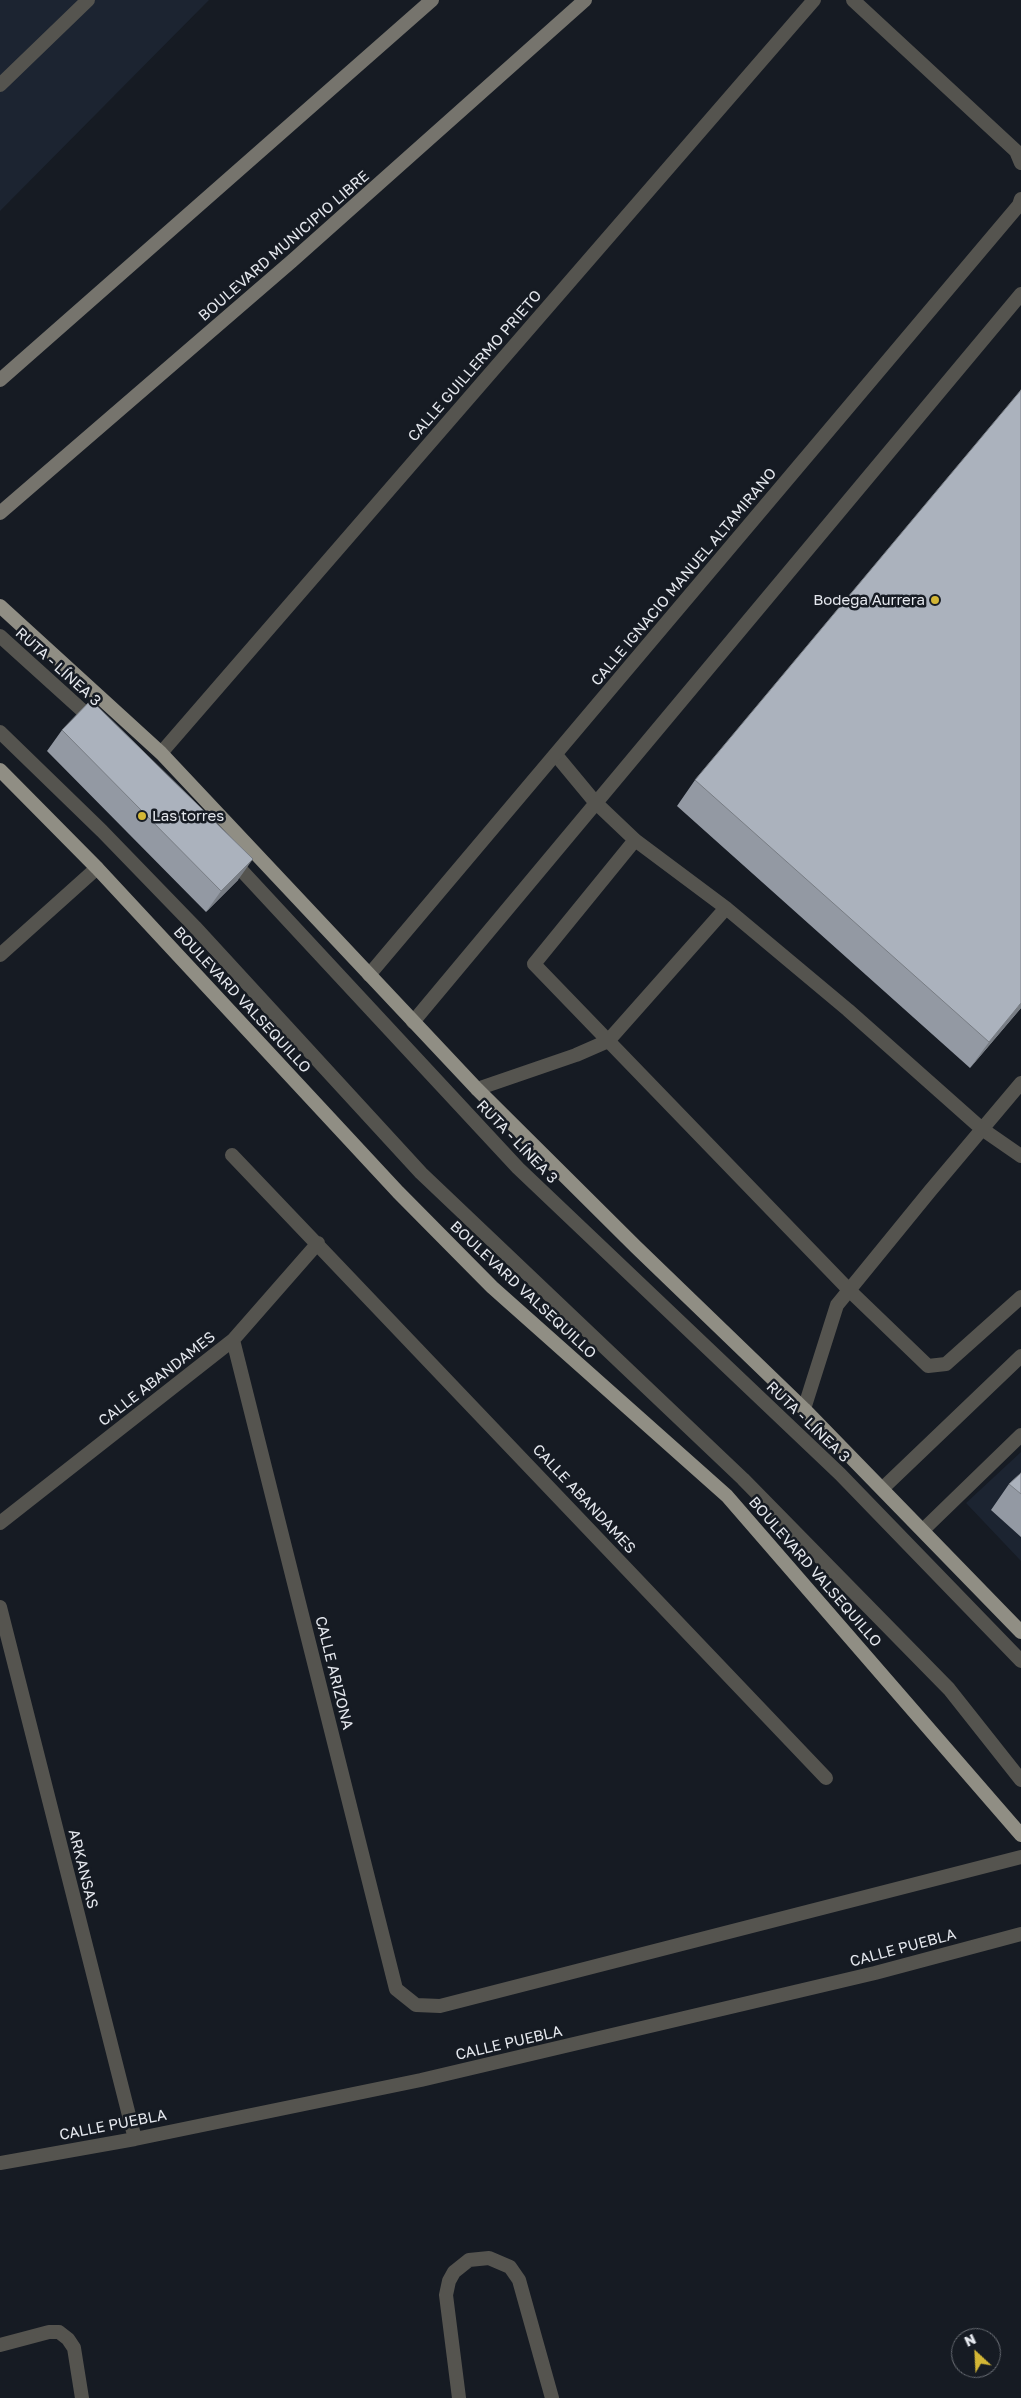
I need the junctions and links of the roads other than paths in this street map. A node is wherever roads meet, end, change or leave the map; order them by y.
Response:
1 (88, 0) edge
2 (432, 0) edge
3 (585, 0) edge
4 (814, 0) edge
5 (853, 0) edge
6 (0, 86) edge
7 (1018, 157) edge
8 (1021, 199) edge
9 (1021, 294) edge
10 (0, 380) edge
11 (0, 513) edge
12 (0, 606) edge
13 (0, 636) edge
14 (0, 732) edge
15 (108, 732) edge
16 (160, 753) junction
17 (556, 755) junction
18 (0, 770) edge
19 (594, 802) junction
20 (635, 840) junction
21 (218, 845) edge
22 (97, 868) junction
23 (726, 908) junction
24 (0, 956) edge
25 (369, 975) junction
26 (413, 1022) junction
27 (608, 1041) junction
28 (1021, 1083) edge
29 (477, 1089) junction
30 (982, 1128) junction
31 (232, 1155) dead end
32 (1021, 1156) edge
33 (318, 1243) junction
34 (850, 1291) junction
35 (1021, 1298) edge
36 (233, 1340) junction
37 (1021, 1356) edge
38 (804, 1409) junction
39 (1021, 1435) edge
40 (883, 1488) junction
41 (0, 1523) edge
42 (923, 1530) junction
43 (0, 1607) edge
44 (1021, 1632) edge
45 (1021, 1661) edge
46 (826, 1778) dead end
47 (1021, 1780) edge
48 (1021, 1835) edge
49 (1021, 1857) edge
50 (1021, 1934) edge
51 (135, 2139) junction
52 (0, 2162) edge
53 (0, 2344) edge
54 (82, 2398) edge
55 (459, 2398) edge
56 (552, 2398) edge

1 - 6 street
2 - 10 main road
3 - 11 main road, BOULEVARD MUNICIPIO LIBRE
4 - 16 street, CALLE GUILLERMO PRIETO
5 - 7 street
8 - 17 street, CALLE IGNACIO MANUEL ALTAMIRANO
9 - 19 street
12 - 16 main road
13 - 15 street, RUTA - LÍNEA 3
14 - 47 street
16 - 25 main road
17 - 19 street
17 - 25 street, CALLE IGNACIO MANUEL ALTAMIRANO
18 - 22 main road, BOULEVARD VALSEQUILLO
19 - 20 street
19 - 26 street
20 - 23 street
20 - 27 street
21 - 45 street, RUTA - LÍNEA 3
22 - 24 street
22 - 48 main road, BOULEVARD VALSEQUILLO
23 - 27 street
23 - 30 street
25 - 26 main road
26 - 29 main road
27 - 29 street
27 - 34 street
28 - 30 street
29 - 38 main road
30 - 32 street
30 - 34 street
31 - 33 street, CALLE ABANDAMES
33 - 36 street, CALLE ABANDAMES
33 - 46 street, CALLE ABANDAMES
34 - 35 street
34 - 38 street
36 - 41 street, CALLE ABANDAMES
36 - 49 street, CALLE ARIZONA
37 - 40 street
38 - 40 main road
39 - 42 street
40 - 42 main road
42 - 44 main road
43 - 51 street, ARKANSAS
50 - 51 street, CALLE PUEBLA
51 - 52 street, CALLE PUEBLA
53 - 54 street
55 - 56 street

